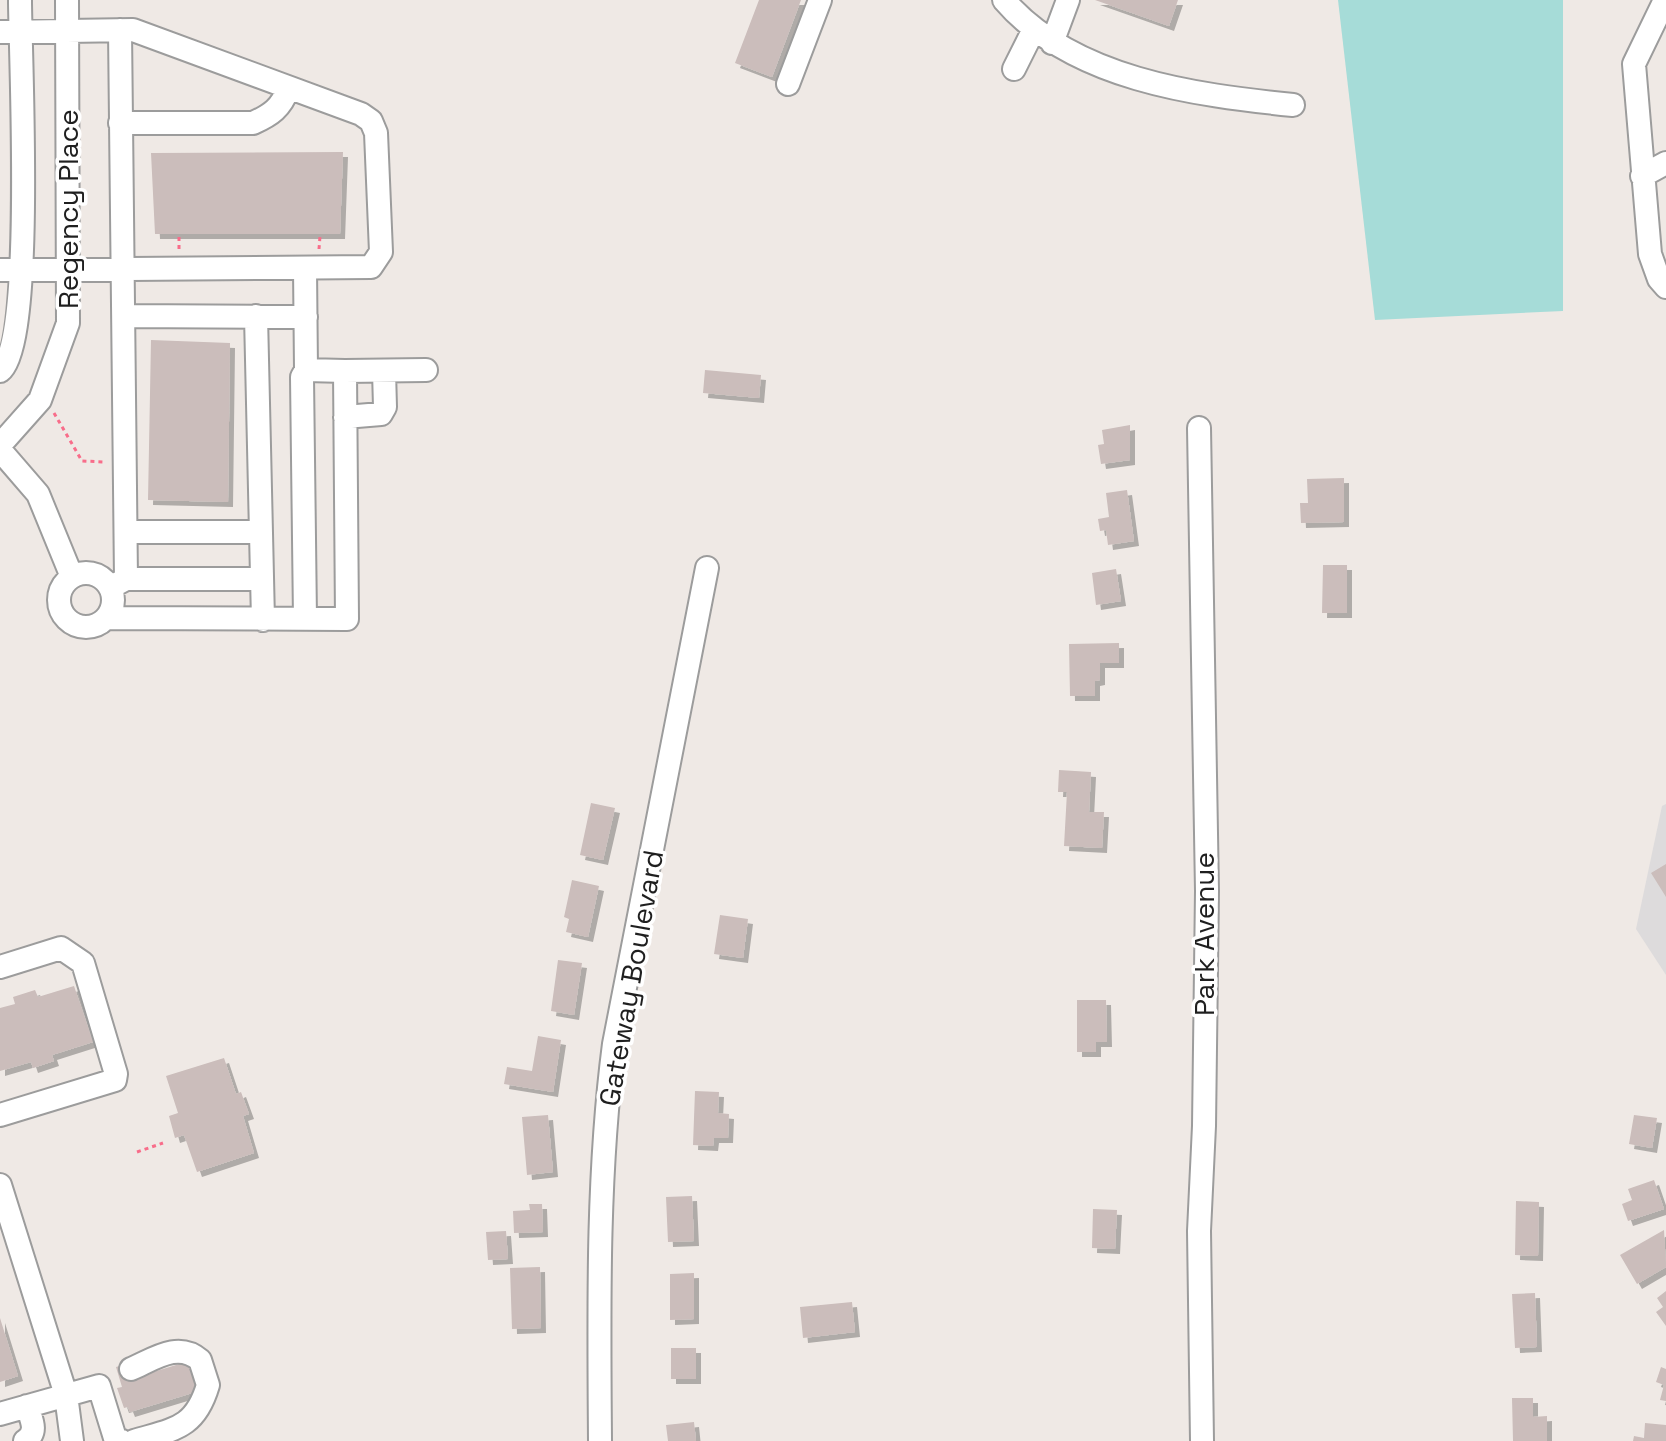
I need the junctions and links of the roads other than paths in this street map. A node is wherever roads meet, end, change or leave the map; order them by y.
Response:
1 (20, 0) edge
2 (67, 0) edge
3 (820, 0) edge
4 (1004, 0) edge
5 (1068, 0) edge
6 (1664, 6) edge
7 (1034, 29) junction
8 (120, 30) junction
9 (67, 31) junction
10 (10, 32) edge
11 (1052, 43) junction
12 (1014, 69) dead end
13 (788, 84) dead end
14 (288, 89) junction
15 (1293, 105) dead end
16 (120, 123) junction
17 (1666, 163) edge
18 (1642, 176) junction
19 (312, 260) junction
20 (0, 270) edge
21 (23, 271) junction
22 (70, 272) junction
23 (120, 272) junction
24 (1666, 287) edge
25 (124, 316) junction
26 (256, 316) junction
27 (306, 317) junction
28 (306, 370) junction
29 (426, 370) dead end
30 (0, 371) edge
31 (345, 371) junction
32 (384, 371) junction
33 (345, 417) junction
34 (1199, 428) dead end
35 (0, 448) edge
36 (126, 532) junction
37 (261, 532) junction
38 (707, 568) dead end
39 (72, 577) junction
40 (262, 579) junction
41 (118, 583) junction
42 (107, 618) junction
43 (305, 619) junction
44 (263, 620) junction
45 (0, 967) edge
46 (0, 1115) edge
47 (0, 1185) edge
48 (8, 1237) edge
49 (99, 1386) junction
50 (66, 1395) junction
51 (27, 1406) junction
52 (0, 1414) edge
53 (25, 1441) edge
54 (72, 1441) edge
55 (122, 1441) edge
56 (134, 1441) edge
57 (600, 1441) edge
58 (1202, 1441) edge

1 - 10 street
2 - 9 street, Regency Place
3 - 13 street
4 - 7 street
5 - 11 street
6 - 18 street
7 - 11 street
7 - 12 street
8 - 9 street
8 - 14 street
8 - 16 street
9 - 10 street
9 - 22 street, Regency Place
10 - 21 street
11 - 15 street
14 - 16 street
14 - 19 street
16 - 23 street
17 - 18 street
18 - 24 street
19 - 23 street
19 - 27 street
20 - 21 street
21 - 22 street
21 - 30 street
22 - 23 street
22 - 35 street, Regency Place
23 - 25 street
25 - 26 street
25 - 36 street
26 - 27 street
26 - 37 street
27 - 28 street
28 - 31 street
28 - 43 street
29 - 32 street
31 - 32 street
31 - 33 street
32 - 33 street
33 - 43 street
34 - 58 street, Park Avenue
35 - 39 street
36 - 37 street
36 - 41 street
37 - 40 street
38 - 57 street, Gateway Boulevard
39 - 41 street
39 - 42 street
40 - 41 street
40 - 44 street
41 - 42 street
42 - 44 street
43 - 44 street
45 - 46 street
47 - 48 street
48 - 50 street
49 - 50 street
49 - 55 street
49 - 56 street
50 - 51 street
50 - 54 street
51 - 52 street
51 - 53 street

